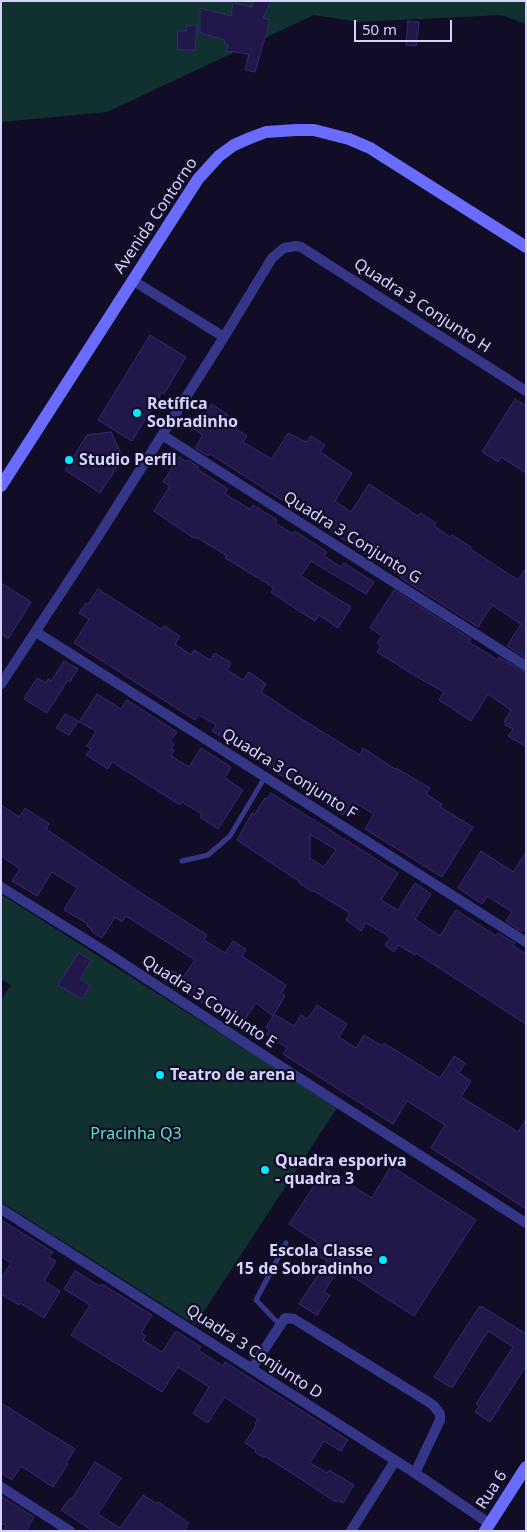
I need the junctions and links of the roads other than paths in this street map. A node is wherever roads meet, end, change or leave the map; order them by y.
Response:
1 (524, 243) edge
2 (132, 280) junction
3 (224, 337) junction
4 (526, 391) edge
5 (162, 435) junction
6 (1, 486) edge
7 (36, 632) junction
8 (526, 666) edge
9 (1, 684) edge
10 (265, 777) junction
11 (182, 862) dead end
12 (1, 887) edge
13 (526, 942) edge
14 (1, 1209) edge
15 (526, 1223) edge
16 (286, 1242) dead end
17 (280, 1326) junction
18 (252, 1368) junction
19 (395, 1461) junction
20 (526, 1468) edge
21 (414, 1473) junction
22 (1, 1487) edge
23 (488, 1527) edge
24 (70, 1531) edge
25 (351, 1531) edge

1 - 2 main road, Avenida Contorno
2 - 3 street
2 - 6 main road, Avenida Contorno
3 - 4 street, Quadra 3 Conjunto H
3 - 5 street
5 - 7 street
5 - 8 street, Quadra 3 Conjunto G
7 - 9 street
7 - 10 street, Quadra 3 Conjunto F
10 - 11 lane
10 - 13 street, Quadra 3 Conjunto F
12 - 15 street, Quadra 3 Conjunto E
14 - 18 street, Quadra 3 Conjunto D
16 - 17 lane
17 - 18 street
17 - 21 street
18 - 19 street, Quadra 3 Conjunto D
19 - 21 street, Quadra 3 Conjunto D
19 - 25 street
20 - 23 main road, Rua 6
21 - 23 street, Quadra 3 Conjunto D
22 - 24 street

